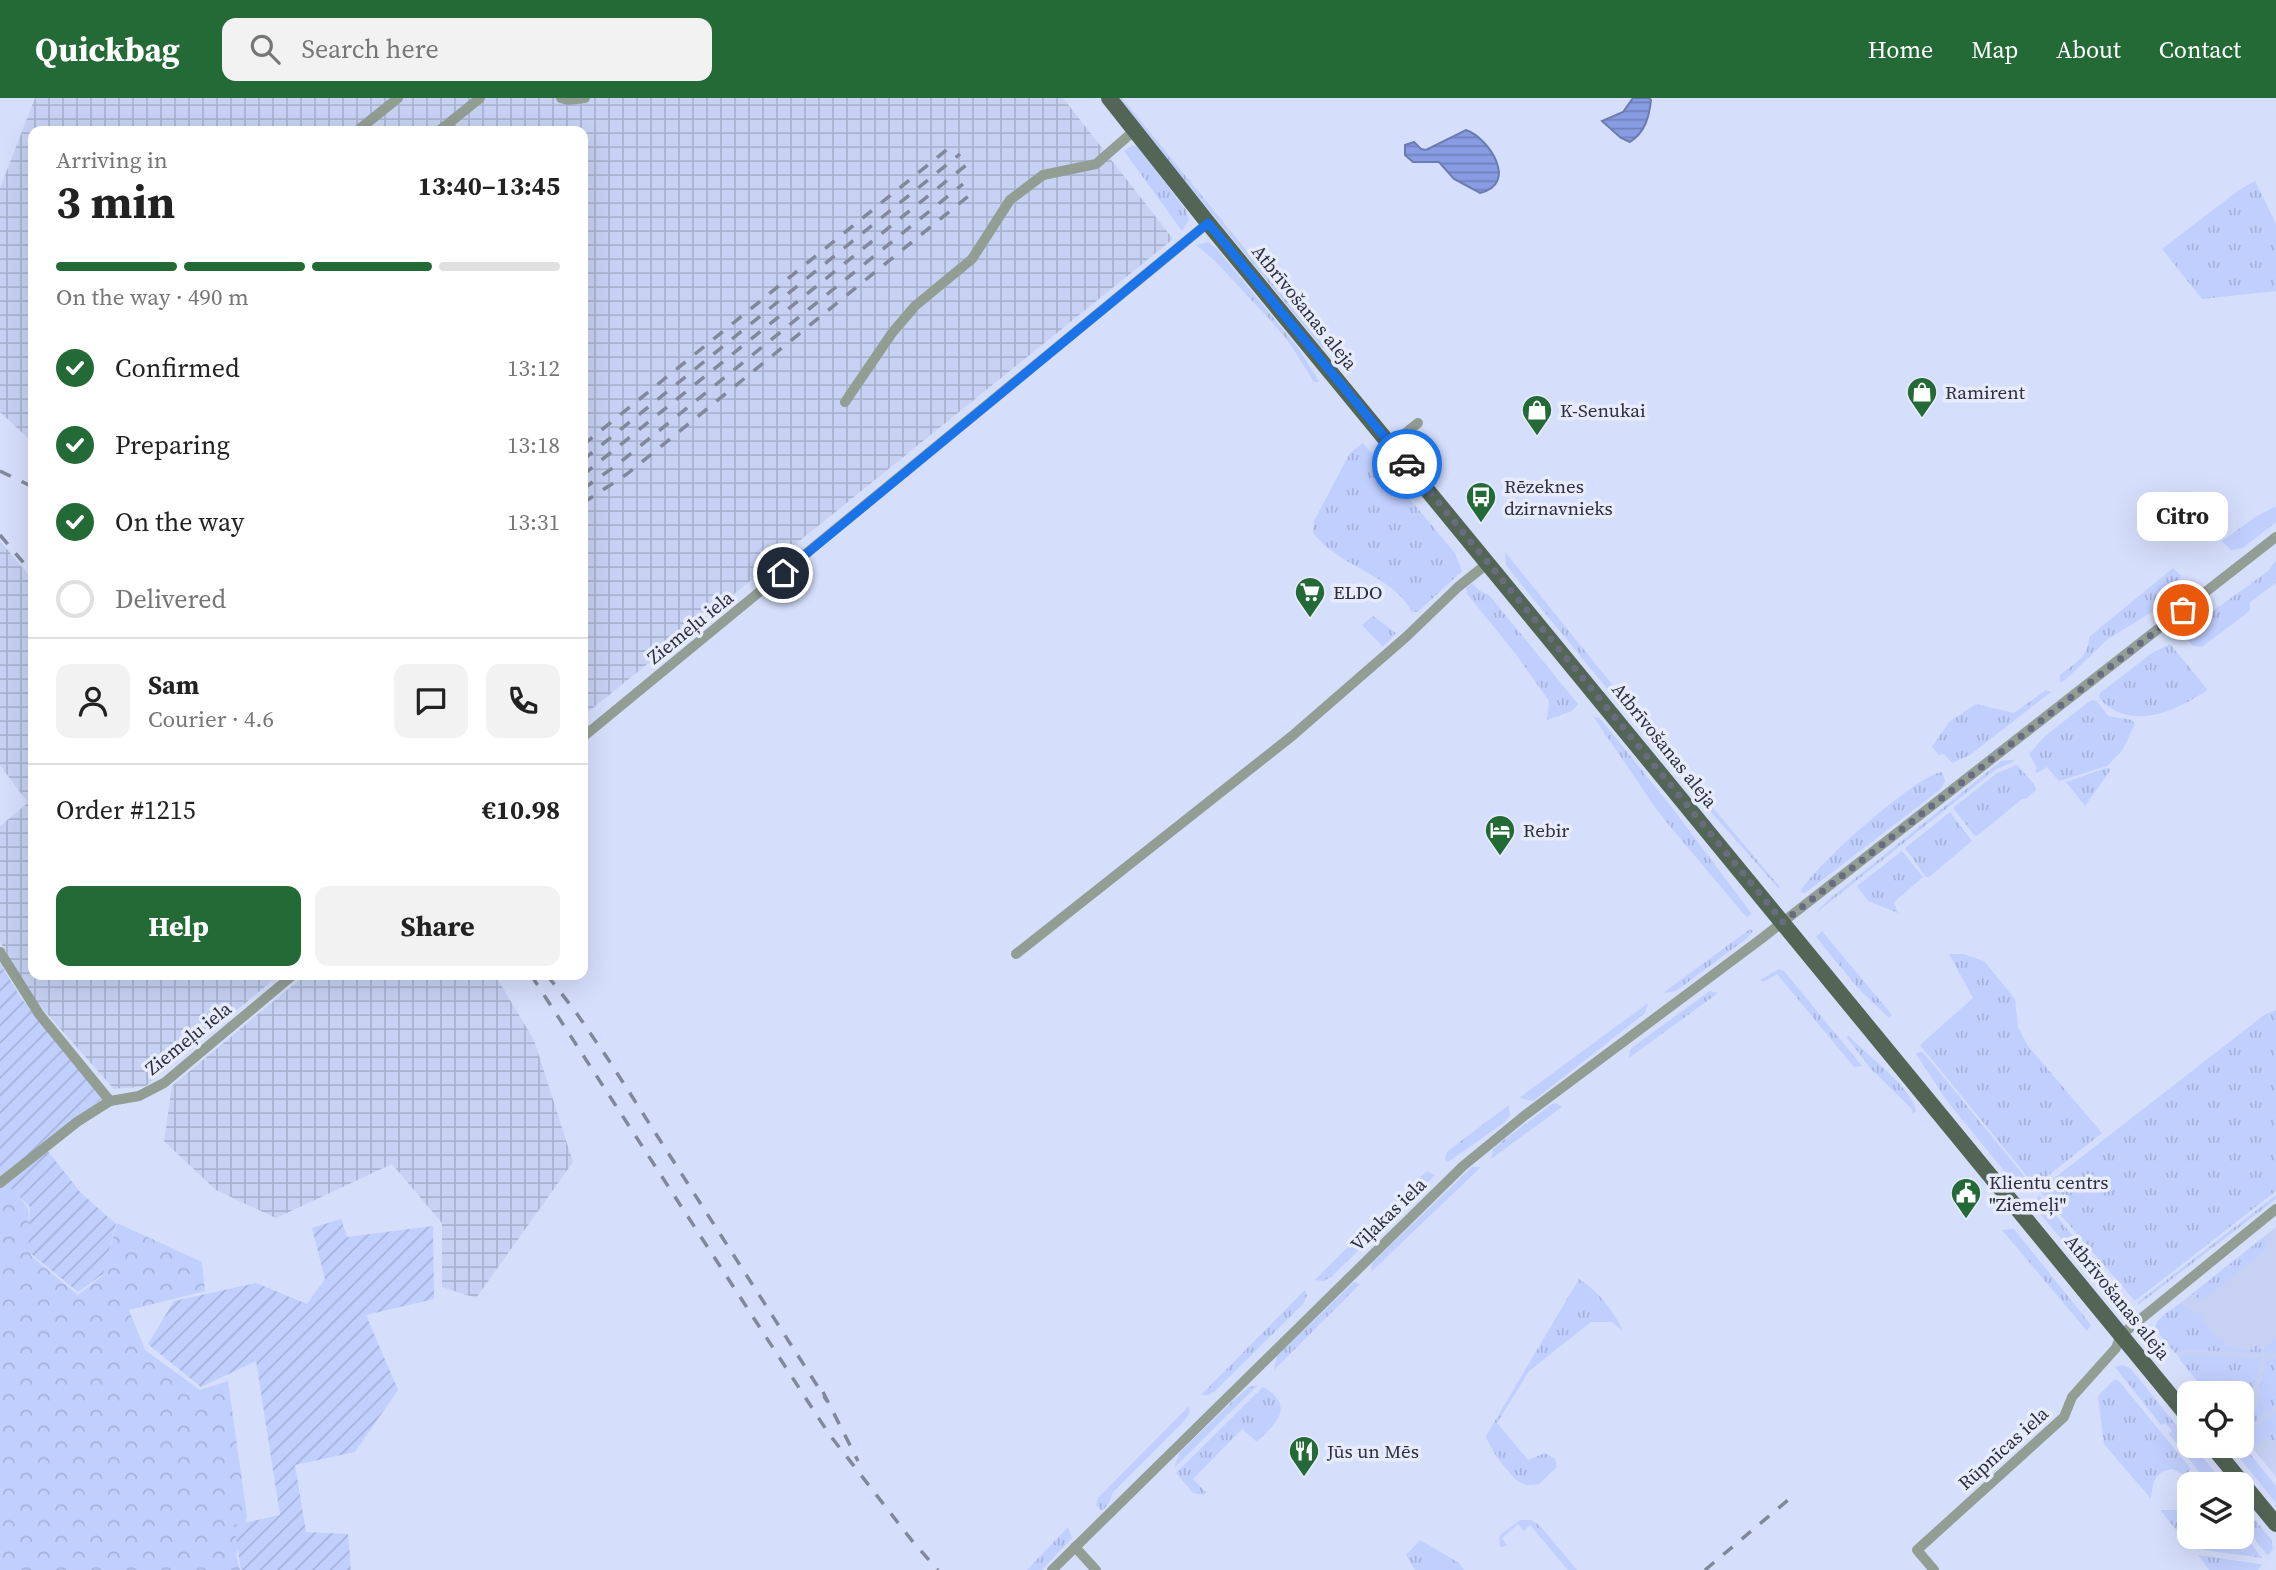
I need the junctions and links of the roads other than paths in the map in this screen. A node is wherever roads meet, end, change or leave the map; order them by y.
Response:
1 (398, 98) edge
2 (480, 98) edge
3 (561, 98) edge
4 (585, 98) edge
5 (1109, 98) edge
6 (363, 126) edge
7 (445, 126) edge
8 (1135, 130) junction
9 (1208, 223) junction
10 (845, 401) dead end
11 (1418, 423) dead end
12 (1391, 445) junction
13 (2276, 537) edge
14 (1488, 562) junction
15 (588, 733) edge
16 (1783, 922) junction
17 (0, 953) edge
18 (1016, 954) dead end
19 (287, 980) edge
20 (110, 1101) junction
21 (0, 1183) edge
22 (2276, 1209) edge
23 (2122, 1335) junction
24 (2177, 1403) edge
25 (2221, 1458) edge
26 (2276, 1524) edge
27 (1075, 1547) junction
28 (1052, 1570) edge
29 (1096, 1570) edge
30 (1934, 1570) edge

1 - 6 street
2 - 7 street
3 - 4 street
5 - 8 main road, Atbrīvošanas aleja
8 - 9 main road, Atbrīvošanas aleja
8 - 10 street
9 - 12 main road, Atbrīvošanas aleja
9 - 15 street, Ziemeļu iela
11 - 12 street
12 - 14 main road, Atbrīvošanas aleja
13 - 16 street, Viļakas iela
14 - 16 main road, Atbrīvošanas aleja
14 - 18 street
16 - 23 main road, Atbrīvošanas aleja
16 - 27 street, Viļakas iela
17 - 20 street
19 - 20 street, Ziemeļu iela
20 - 21 street, Ziemeļu iela
22 - 23 street, Rūpnīcas iela
23 - 24 main road, Atbrīvošanas aleja
23 - 30 street, Rūpnīcas iela
25 - 26 main road
27 - 28 street, Viļakas iela
27 - 29 street

